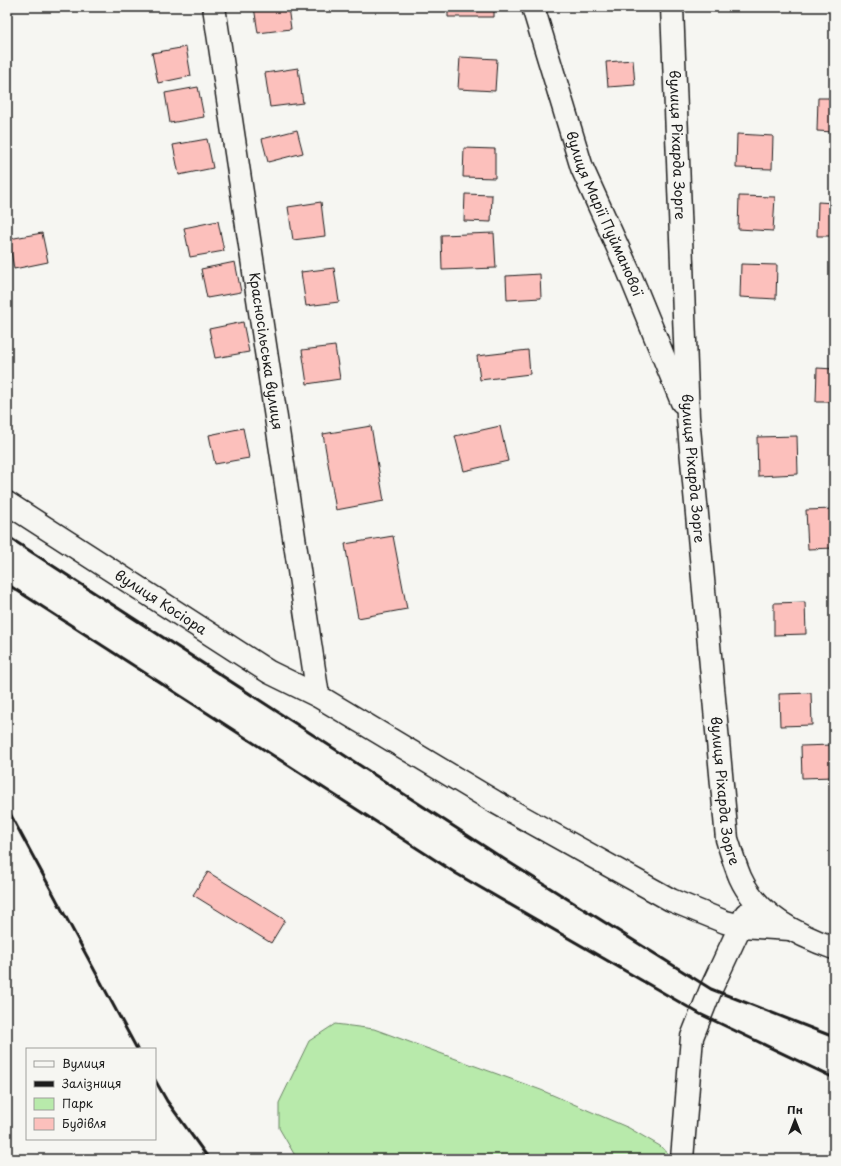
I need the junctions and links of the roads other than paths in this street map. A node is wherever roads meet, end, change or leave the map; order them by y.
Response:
1 (214, 7) edge
2 (533, 7) edge
3 (672, 7) edge
4 (688, 417) junction
5 (7, 503) edge
6 (318, 696) junction
7 (753, 898) junction
8 (741, 926) junction
9 (791, 929) junction
10 (834, 948) edge
11 (682, 1159) edge

1 - 6 street, Красносільська вулиця
2 - 4 street, вулиця Марії Пуйманової
3 - 4 street, вулиця Ріхарда Зорге
4 - 7 street, вулиця Ріхарда Зорге
5 - 6 street, вулиця Косіора
6 - 8 street, вулиця Косіора
7 - 8 street
7 - 9 street, вулиця Ріхарда Зорге
8 - 9 street, вулиця Косіора
8 - 11 street
9 - 10 street

